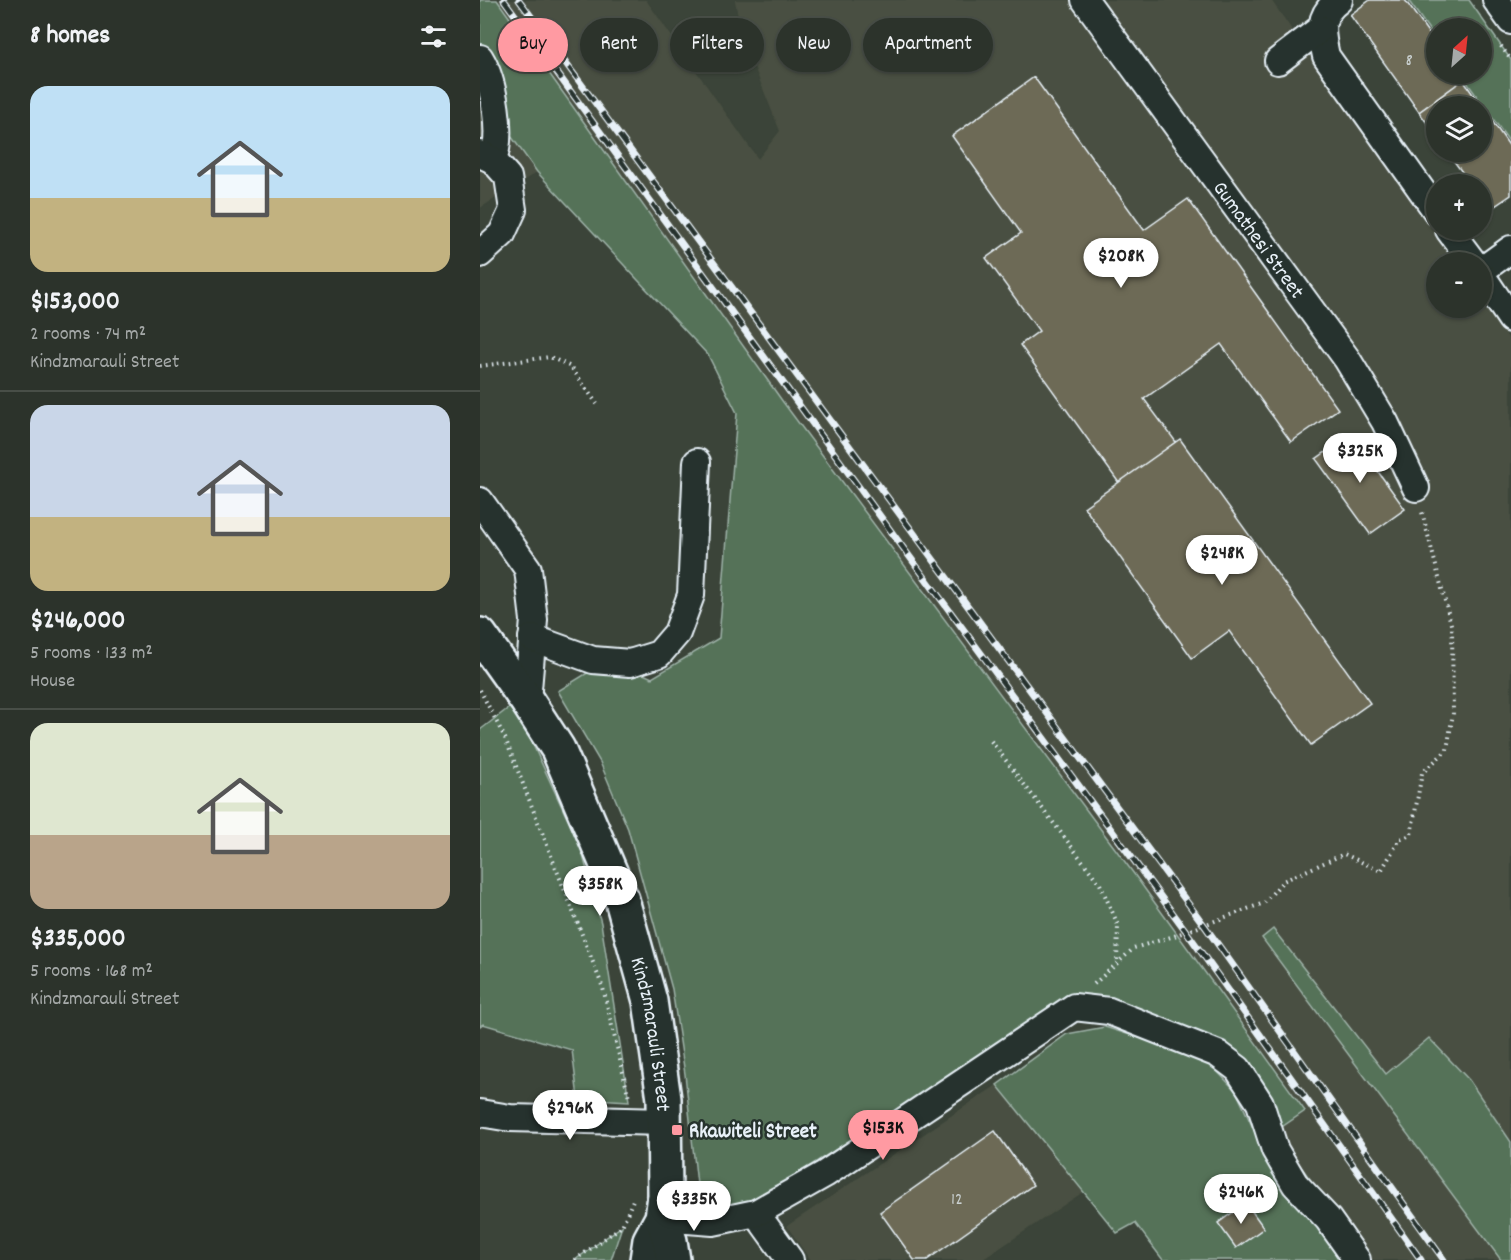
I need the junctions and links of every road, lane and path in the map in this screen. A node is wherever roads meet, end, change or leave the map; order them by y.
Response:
1 (1085, 0) edge
2 (1496, 0) edge
3 (1328, 9) edge
4 (1511, 21) edge
5 (480, 58) edge
6 (1278, 61) dead end
7 (486, 157) edge
8 (1426, 197) edge
9 (1511, 249) edge
10 (480, 254) edge
11 (1492, 263) edge
12 (1492, 291) edge
13 (1511, 319) edge
14 (480, 366) edge
15 (597, 404) dead end
16 (697, 462) dead end
17 (1416, 488) joint
18 (480, 501) edge
19 (480, 635) edge
20 (532, 638) junction
21 (480, 690) edge
22 (527, 701) junction
23 (991, 741) dead end
24 (1117, 962) junction
25 (1074, 1008) junction
26 (480, 1113) edge
27 (650, 1122) junction
28 (634, 1198) dead end
29 (756, 1213) junction
30 (653, 1248) edge
31 (575, 1260) edge
32 (790, 1260) edge
33 (1357, 1260) edge

1 - 17 street, Gumathesi Street
2 - 4 street
3 - 6 street
3 - 8 street
5 - 7 street
7 - 10 street
9 - 11 street
12 - 13 street
14 - 15 path
16 - 20 street
17 - 24 path
18 - 20 street
19 - 22 main road, Kindzmarauli Street
20 - 22 street
21 - 27 path
22 - 27 main road, Kindzmarauli Street
23 - 24 path
24 - 25 path
25 - 29 street
25 - 33 street
26 - 27 street
27 - 30 main road, Kindzmarauli Street
28 - 31 path
29 - 30 street
29 - 32 street

